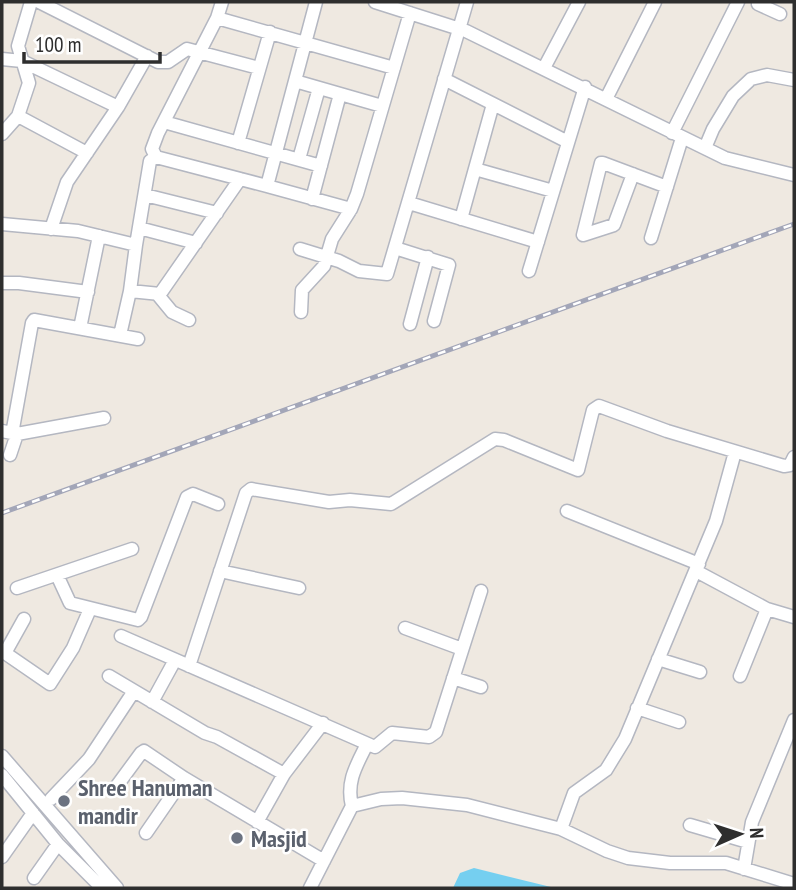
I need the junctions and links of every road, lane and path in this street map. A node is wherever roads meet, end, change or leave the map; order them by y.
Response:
1 (31, 2) edge
2 (39, 2) edge
3 (222, 2) edge
4 (316, 2) edge
5 (374, 2) edge
6 (467, 2) edge
7 (579, 2) edge
8 (655, 2) edge
9 (740, 2) edge
10 (759, 3) edge
11 (394, 5) edge
12 (410, 13) junction
13 (780, 14) dead end
14 (217, 18) junction
15 (458, 28) junction
16 (270, 32) junction
17 (305, 42) junction
18 (200, 53) junction
19 (147, 56) junction
20 (2, 60) edge
21 (22, 61) junction
22 (259, 68) junction
23 (394, 68) junction
24 (544, 68) junction
25 (444, 79) junction
26 (794, 80) edge
27 (295, 81) junction
28 (585, 87) junction
29 (319, 88) junction
30 (340, 94) junction
31 (606, 99) junction
32 (493, 104) junction
33 (383, 106) junction
34 (118, 107) junction
35 (18, 116) junction
36 (164, 122) junction
37 (2, 134) edge
38 (677, 135) junction
39 (568, 142) junction
40 (238, 143) junction
41 (705, 148) junction
42 (87, 153) junction
43 (275, 153) junction
44 (156, 156) junction
45 (299, 159) junction
46 (321, 166) junction
47 (475, 169) junction
48 (633, 174) junction
49 (794, 175) edge
50 (240, 179) junction
51 (267, 187) junction
52 (667, 187) junction
53 (553, 191) junction
54 (145, 195) junction
55 (312, 199) junction
56 (409, 203) junction
57 (351, 209) junction
58 (217, 213) junction
59 (461, 219) junction
60 (2, 224) edge
61 (139, 228) junction
62 (51, 229) junction
63 (99, 236) junction
64 (652, 238) dead end
65 (537, 242) junction
66 (196, 243) junction
67 (136, 245) junction
68 (395, 248) junction
69 (300, 249) dead end
70 (327, 257) junction
71 (428, 257) junction
72 (529, 271) dead end
73 (2, 283) edge
74 (130, 291) junction
75 (88, 292) junction
76 (158, 295) junction
77 (301, 312) dead end
78 (189, 320) dead end
79 (434, 321) dead end
80 (410, 324) dead end
81 (80, 328) junction
82 (120, 335) junction
83 (138, 339) dead end
84 (104, 418) dead end
85 (10, 433) edge
86 (735, 452) junction
87 (10, 455) dead end
88 (794, 457) edge
89 (218, 504) dead end
90 (567, 510) dead end
91 (132, 549) dead end
92 (697, 568) junction
93 (220, 571) junction
94 (57, 575) junction
95 (17, 588) dead end
96 (299, 588) dead end
97 (481, 591) dead end
98 (90, 609) junction
99 (767, 609) junction
100 (794, 617) edge
101 (24, 619) dead end
102 (405, 628) dead end
103 (121, 636) dead end
104 (462, 649) junction
105 (3, 652) edge
106 (658, 659) junction
107 (175, 660) junction
108 (190, 666) junction
109 (700, 672) dead end
110 (109, 676) dead end
111 (740, 676) dead end
112 (453, 678) junction
113 (481, 687) dead end
114 (134, 691) junction
115 (152, 702) junction
116 (637, 708) junction
117 (794, 720) edge
118 (679, 722) dead end
119 (323, 723) junction
120 (367, 744) junction
121 (2, 756) edge
122 (284, 774) junction
123 (2, 775) edge
124 (184, 778) junction
125 (116, 787) dead end
126 (51, 799) dead end
127 (352, 806) junction
128 (33, 814) junction
129 (257, 822) junction
130 (690, 825) dead end
131 (561, 829) junction
132 (146, 833) dead end
133 (748, 842) junction
134 (58, 844) junction
135 (2, 857) edge
136 (324, 861) junction
137 (744, 869) junction
138 (34, 878) dead end
139 (794, 884) edge
140 (102, 888) edge
141 (117, 888) edge
142 (310, 888) edge

1 - 21 street
2 - 19 street
3 - 14 street
4 - 17 street
5 - 11 street
6 - 15 street
7 - 24 street
8 - 31 street
9 - 10 street
9 - 38 street
10 - 13 street
11 - 12 street
12 - 15 street
12 - 23 street
14 - 16 street
14 - 18 street
15 - 24 street
15 - 25 street
16 - 17 street
16 - 22 street
17 - 23 street
17 - 27 street
18 - 19 street
18 - 22 street
18 - 36 street
19 - 34 street
20 - 21 street
21 - 34 street
21 - 35 street
22 - 40 street
23 - 33 street
24 - 28 street
25 - 32 street
25 - 56 street
26 - 41 street
27 - 29 street
27 - 43 street
28 - 31 street
28 - 39 street
29 - 30 street
29 - 45 street
30 - 33 street
30 - 46 street
31 - 38 street
32 - 39 street
32 - 47 street
33 - 57 street
34 - 42 street
35 - 37 street
35 - 42 street
36 - 40 street
36 - 44 street
38 - 41 street
38 - 52 street
39 - 53 street
40 - 43 street
41 - 49 street
42 - 62 street
43 - 45 street
43 - 51 street
44 - 50 street
44 - 54 street
45 - 46 street
46 - 55 street
47 - 53 street
47 - 59 street
48 - 48 street
48 - 52 street
50 - 51 street
50 - 58 street
51 - 55 street
52 - 64 street
53 - 65 street
54 - 58 street
54 - 61 street
55 - 57 street
56 - 59 street
56 - 68 street
57 - 70 street
58 - 66 street
59 - 65 street
60 - 62 street
61 - 66 street
61 - 67 street
62 - 63 street
63 - 67 street
63 - 75 street
65 - 72 street
66 - 76 street
67 - 74 street
68 - 70 street
68 - 71 street
69 - 70 street
70 - 77 street
71 - 79 street
71 - 80 street
73 - 75 street
74 - 76 street
74 - 82 street
75 - 81 street
76 - 78 street
81 - 82 street
81 - 85 street
82 - 83 street
84 - 85 street
85 - 87 street
86 - 88 street
86 - 92 street
86 - 93 street
89 - 98 street
90 - 92 street
91 - 94 street
92 - 99 street
92 - 106 street
93 - 96 street
93 - 108 street
94 - 95 street
94 - 98 street
97 - 104 street
98 - 105 street
99 - 100 street
99 - 111 street
101 - 105 street
102 - 104 street
103 - 107 street
104 - 112 street
106 - 109 street
106 - 116 street
107 - 108 street
107 - 115 street
108 - 119 street
110 - 114 street
112 - 113 street
112 - 120 street
114 - 115 street
114 - 126 street
115 - 122 street
116 - 118 street
116 - 131 street
117 - 133 street
119 - 120 street
119 - 122 street
120 - 127 street
121 - 141 street
122 - 129 street
123 - 128 street
124 - 125 street
124 - 129 street
124 - 132 street
127 - 131 street
127 - 136 street
128 - 134 street
128 - 135 street
129 - 136 street
130 - 133 street
131 - 137 street
133 - 137 street
134 - 138 street
134 - 140 street
136 - 142 street
137 - 139 street

